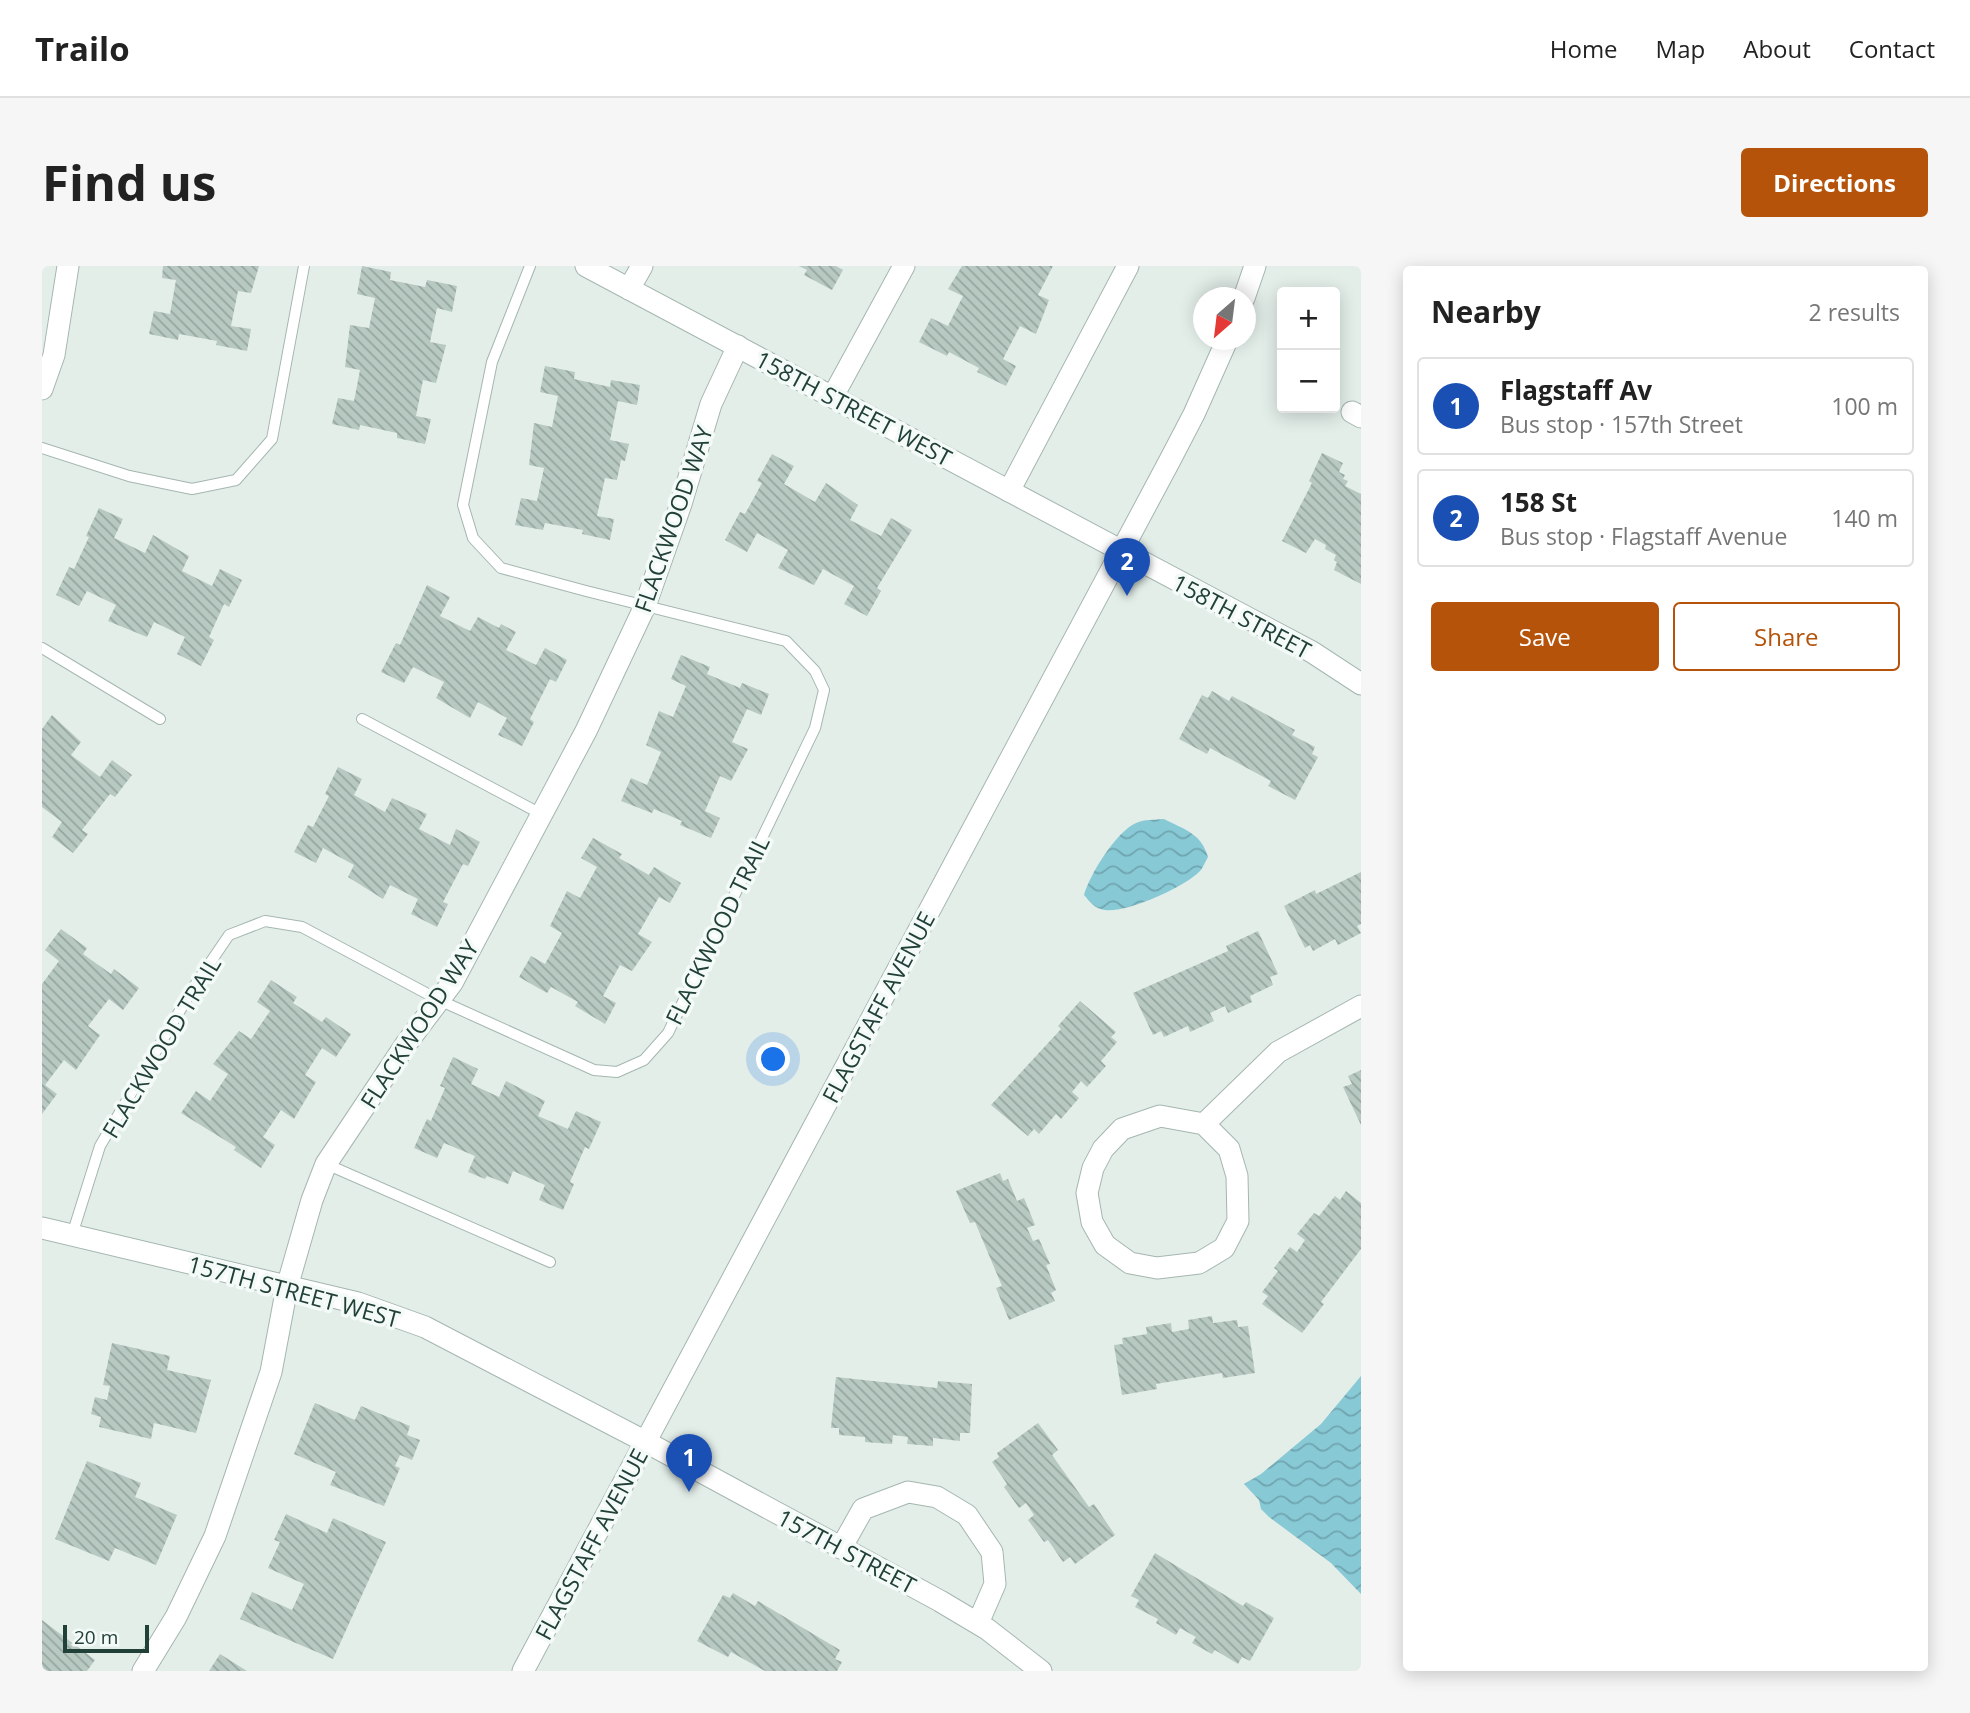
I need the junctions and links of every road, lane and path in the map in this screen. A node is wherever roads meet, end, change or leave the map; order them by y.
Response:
1 (68, 266) edge
2 (304, 266) edge
3 (530, 266) edge
4 (586, 266) edge
5 (642, 266) edge
6 (904, 266) edge
7 (1128, 266) edge
8 (1255, 266) edge
9 (1248, 287) edge
10 (629, 289) junction
11 (738, 346) junction
12 (1223, 350) edge
13 (42, 389) edge
14 (833, 396) junction
15 (42, 449) edge
16 (1009, 491) junction
17 (1122, 551) junction
18 (645, 606) junction
19 (42, 648) edge
20 (1361, 684) edge
21 (160, 719) dead end
22 (362, 719) dead end
23 (543, 815) junction
24 (439, 1000) junction
25 (1361, 1006) edge
26 (1204, 1124) junction
27 (326, 1164) junction
28 (42, 1228) edge
29 (72, 1235) junction
30 (550, 1262) dead end
31 (288, 1287) junction
32 (646, 1442) junction
33 (841, 1548) junction
34 (978, 1623) junction
35 (143, 1671) edge
36 (523, 1671) edge
37 (1041, 1671) edge

1 - 13 street
2 - 15 lane
3 - 18 lane, FLACKWOOD TRAIL
4 - 10 street, 158TH STREET WEST
5 - 10 street
6 - 14 street
7 - 16 street
8 - 9 street
10 - 11 street, 158TH STREET WEST
11 - 14 street, 158TH STREET WEST
11 - 18 street, FLACKWOOD WAY
12 - 17 street, FLAGSTAFF AVENUE
14 - 16 street, 158TH STREET WEST
16 - 17 street, 158TH STREET WEST
17 - 20 street, 158TH STREET
17 - 32 street, FLAGSTAFF AVENUE
18 - 23 street, FLACKWOOD WAY
18 - 24 lane, FLACKWOOD TRAIL
19 - 21 lane
22 - 23 lane
23 - 24 street, FLACKWOOD WAY
24 - 27 street, FLACKWOOD WAY
24 - 29 lane, FLACKWOOD TRAIL
25 - 26 street
26 - 26 street
27 - 30 lane
27 - 31 street, FLACKWOOD WAY
28 - 29 street, 157TH STREET WEST
29 - 31 street, 157TH STREET WEST
31 - 32 street, 157TH STREET WEST
31 - 35 street, FLACKWOOD WAY
32 - 33 street, 157TH STREET
32 - 36 street, FLAGSTAFF AVENUE
33 - 34 street, 157TH STREET
33 - 34 street
34 - 37 street, 157TH STREET

